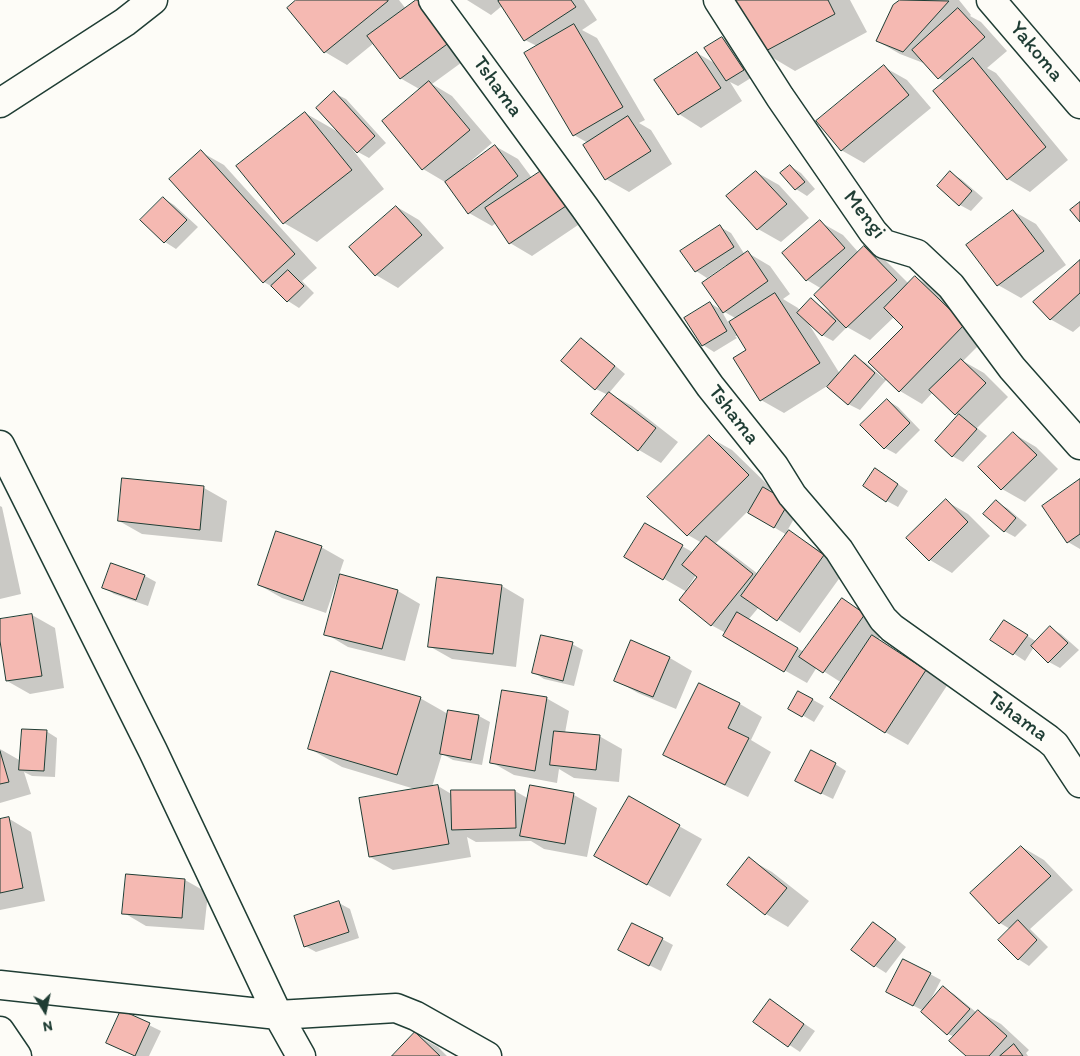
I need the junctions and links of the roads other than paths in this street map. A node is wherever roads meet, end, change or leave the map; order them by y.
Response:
1 (153, 0) edge
2 (434, 0) edge
3 (718, 0) edge
4 (992, 0) edge
5 (0, 103) edge
6 (1080, 104) edge
7 (0, 445) edge
8 (1080, 445) edge
9 (1080, 783) edge
10 (0, 984) edge
11 (278, 1015) junction
12 (0, 1031) edge
13 (17, 1056) edge
14 (300, 1056) edge
15 (488, 1056) edge

1 - 5 street
2 - 9 street, Tshama
3 - 8 street, Mengi
4 - 6 street, Yakoma
7 - 11 street
10 - 11 street
11 - 14 street
11 - 15 street
12 - 13 street

